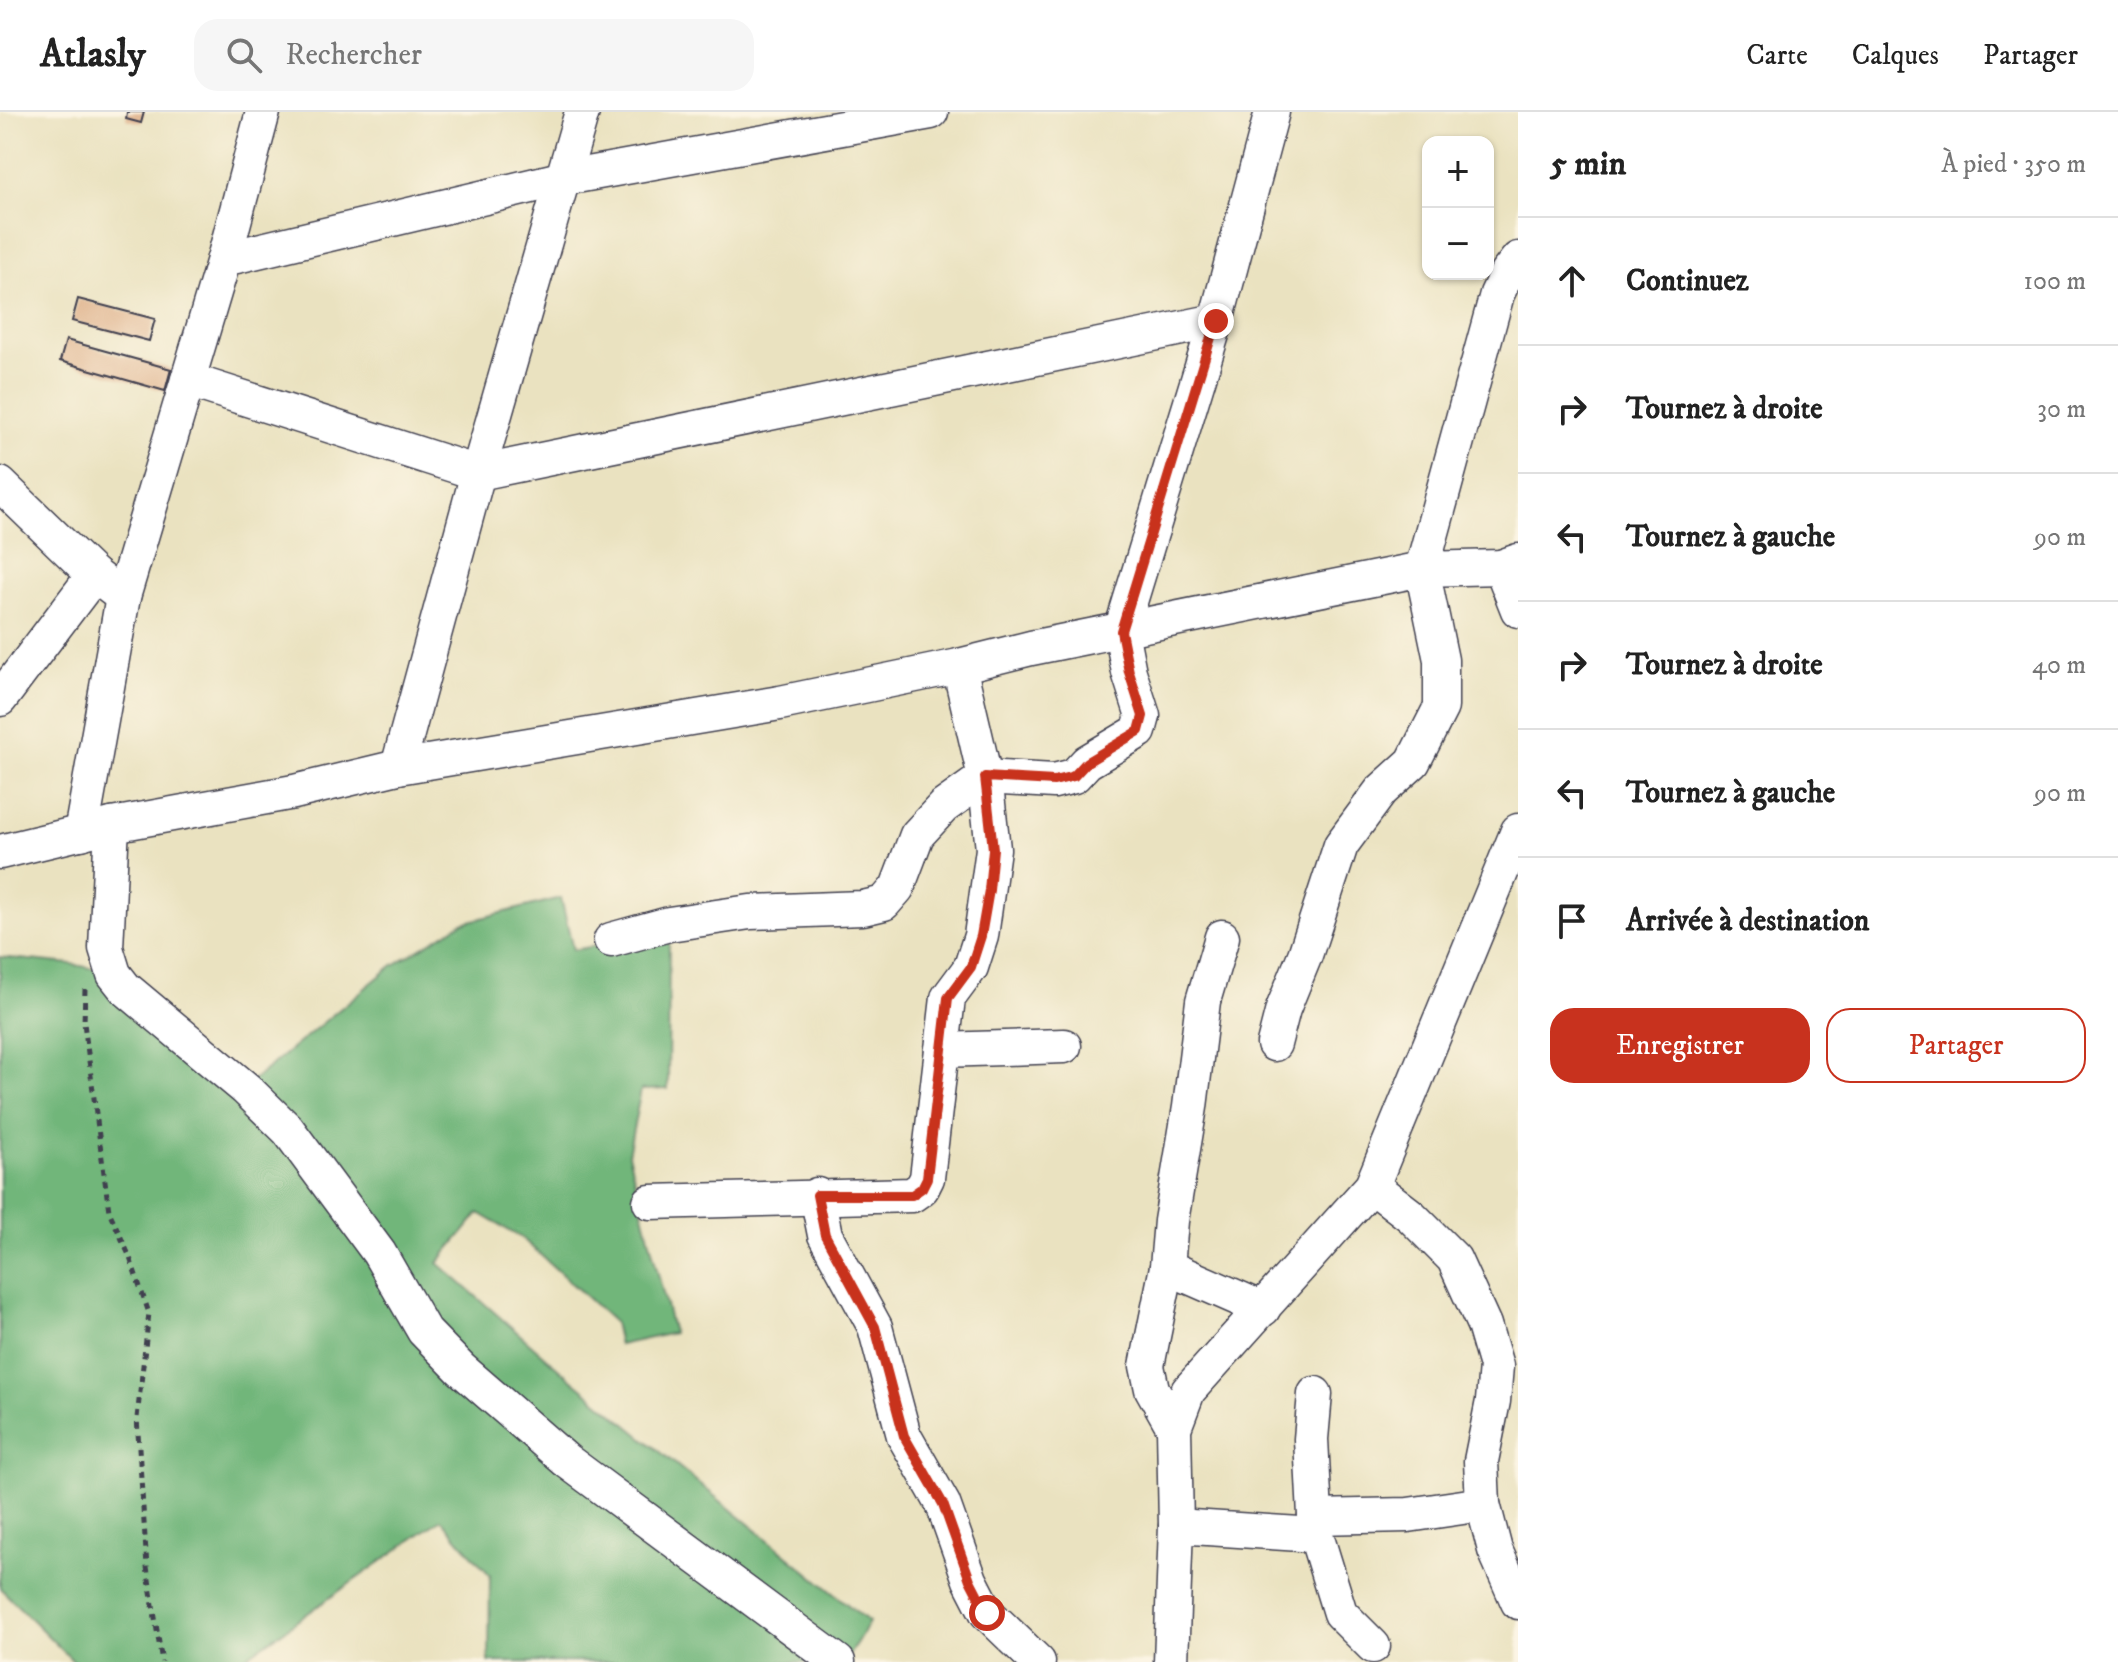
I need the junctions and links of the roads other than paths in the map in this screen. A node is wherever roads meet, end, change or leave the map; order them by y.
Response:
1 (263, 112) edge
2 (582, 112) edge
3 (931, 112) edge
4 (1272, 112) edge
5 (565, 178) junction
6 (224, 259) junction
7 (1518, 259) edge
8 (1216, 321) junction
9 (188, 380) junction
10 (478, 473) junction
11 (0, 484) edge
12 (1510, 564) edge
13 (1422, 569) junction
14 (94, 575) junction
15 (123, 597) junction
16 (1518, 610) edge
17 (1121, 631) junction
18 (959, 666) junction
19 (0, 699) edge
20 (398, 767) junction
21 (985, 777) junction
22 (97, 829) junction
23 (1518, 831) edge
24 (0, 852) edge
25 (1222, 937) dead end
26 (611, 940) dead end
27 (1274, 1044) dead end
28 (1064, 1046) dead end
29 (942, 1050) junction
30 (1372, 1186) junction
31 (817, 1195) junction
32 (650, 1202) dead end
33 (1167, 1267) junction
34 (1263, 1309) junction
35 (1315, 1394) dead end
36 (1505, 1398) edge
37 (1174, 1428) junction
38 (1483, 1504) junction
39 (1176, 1526) junction
40 (1316, 1526) junction
41 (1518, 1602) edge
42 (1373, 1646) dead end
43 (838, 1662) edge
44 (1038, 1662) edge
45 (1171, 1662) edge

1 - 6 street
2 - 5 street
3 - 5 street
4 - 8 street
5 - 6 street
5 - 10 street
6 - 9 street
7 - 13 street
8 - 10 street
8 - 17 street
9 - 10 street
9 - 15 street
10 - 20 street
11 - 14 street
12 - 13 street
12 - 16 street
13 - 17 street
13 - 27 street
14 - 15 street
14 - 19 street
15 - 22 street
17 - 18 street
17 - 21 street
18 - 20 street
18 - 21 street
20 - 22 street
21 - 26 street
21 - 29 street
22 - 24 street
22 - 43 street
23 - 30 street
25 - 33 street
28 - 29 street
29 - 31 street
30 - 34 street
30 - 36 street
31 - 32 street
31 - 44 street
33 - 34 street
33 - 37 street
34 - 37 street
35 - 40 street
36 - 38 street
37 - 39 street
38 - 40 street
38 - 41 street
39 - 40 street
39 - 45 street
40 - 42 street

